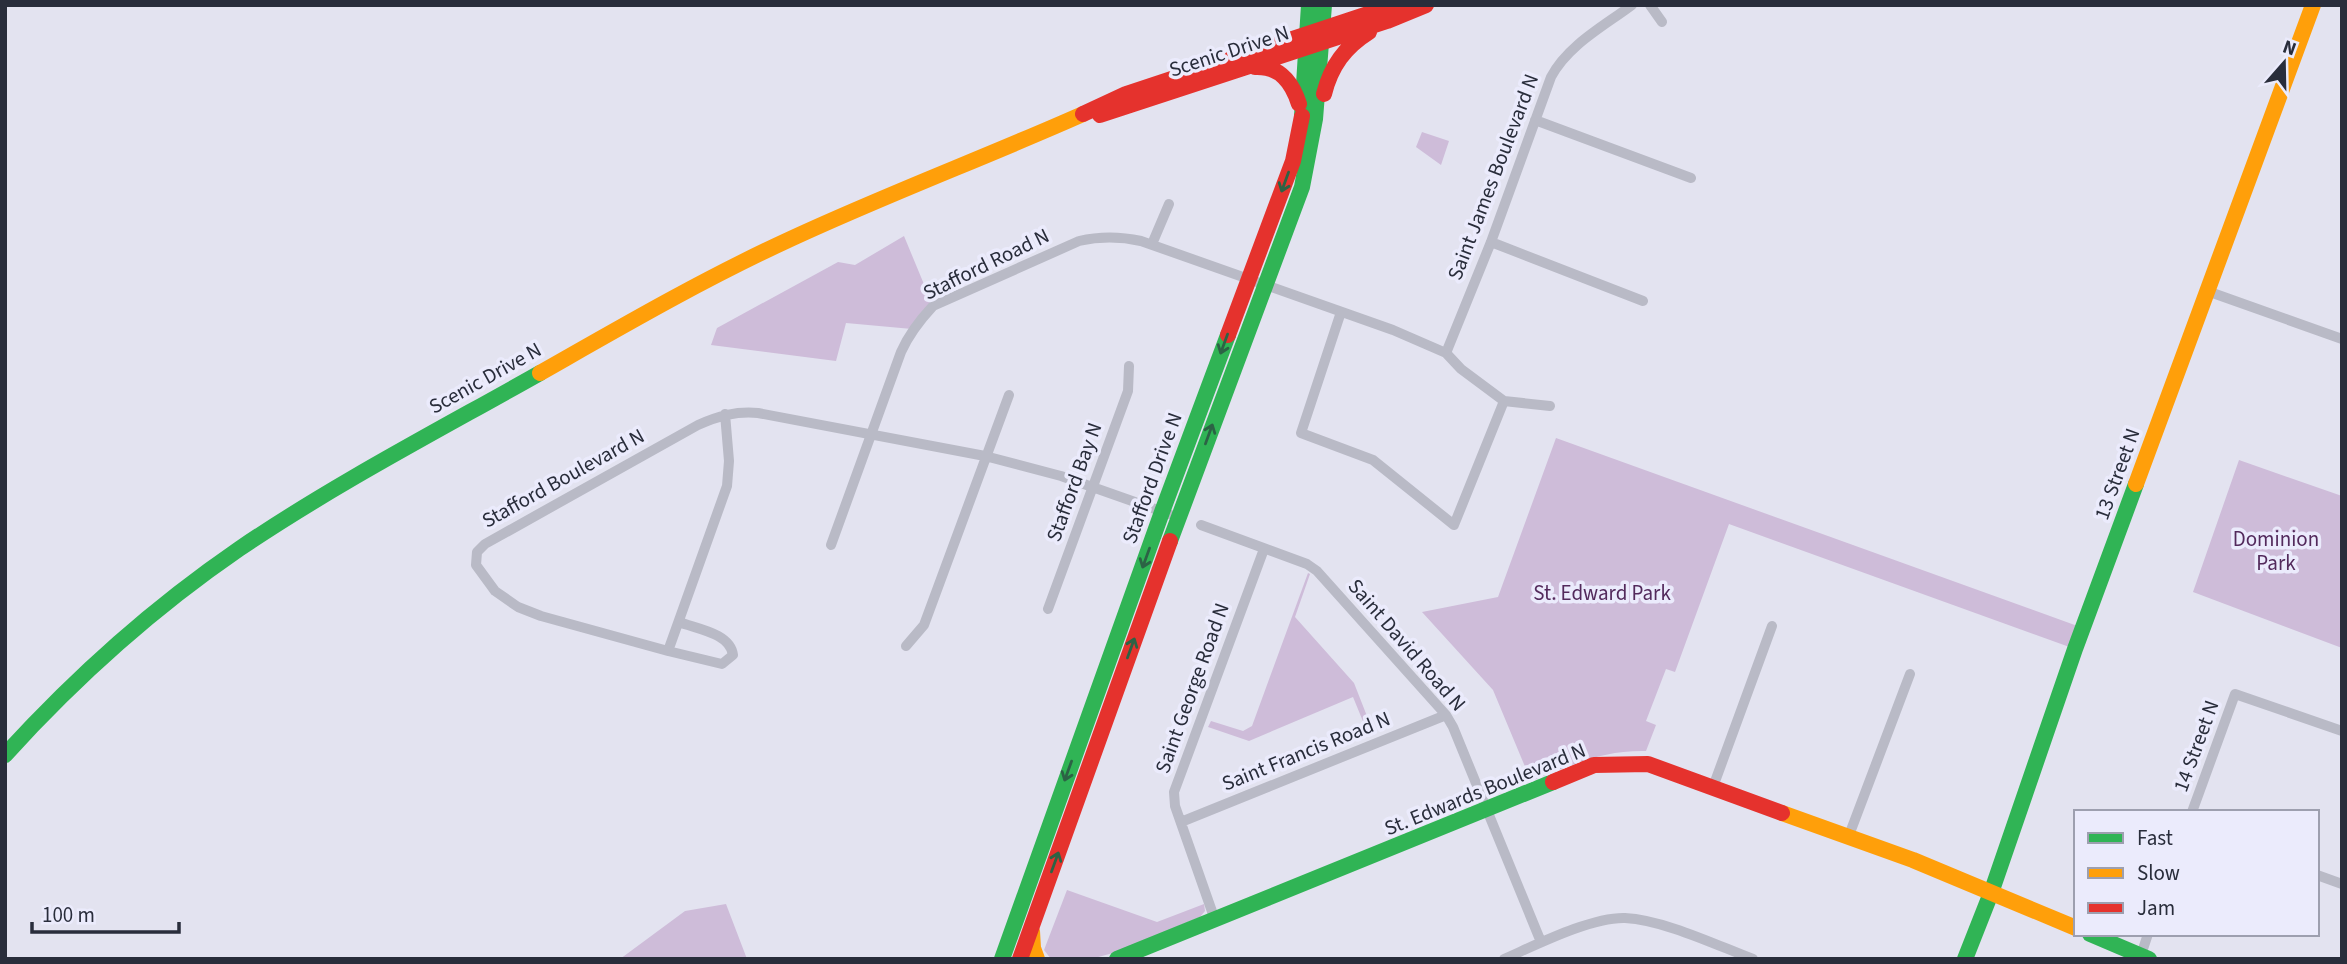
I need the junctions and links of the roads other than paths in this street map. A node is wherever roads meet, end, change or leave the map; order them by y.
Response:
1 (1309, 5) edge
2 (1324, 5) edge
3 (1359, 5) edge
4 (1426, 5) edge
5 (1632, 5) edge
6 (1650, 5) edge
7 (2313, 5) edge
8 (1390, 11) edge
9 (1662, 22) dead end
10 (1314, 38) junction
11 (1242, 69) junction
12 (1309, 120) junction
13 (1535, 120) junction
14 (1044, 131) junction
15 (1691, 178) dead end
16 (1169, 204) dead end
17 (1491, 242) junction
18 (1152, 244) junction
19 (1247, 280) junction
20 (1264, 284) junction
21 (2207, 291) junction
22 (1643, 301) dead end
23 (1341, 312) junction
24 (2342, 340) edge
25 (1446, 353) junction
26 (1129, 366) dead end
27 (1009, 394) dead end
28 (1504, 401) junction
29 (1550, 406) dead end
30 (725, 414) junction
31 (871, 434) junction
32 (985, 456) junction
33 (1093, 487) junction
34 (1170, 514) junction
35 (1200, 524) dead end
36 (831, 545) dead end
37 (1264, 549) junction
38 (1048, 609) dead end
39 (679, 622) junction
40 (1772, 626) dead end
41 (906, 646) dead end
42 (668, 651) junction
43 (1910, 674) dead end
44 (1446, 715) junction
45 (2342, 731) edge
46 (5, 755) edge
47 (1713, 787) junction
48 (1488, 810) junction
49 (2194, 810) edge
50 (1181, 822) junction
51 (1849, 838) junction
52 (2319, 876) edge
53 (2342, 884) edge
54 (1991, 893) junction
55 (1215, 920) junction
56 (1032, 926) junction
57 (2074, 927) edge
58 (2095, 936) edge
59 (2148, 936) edge
60 (1541, 942) junction
61 (2145, 957) edge
62 (1002, 959) edge
63 (1020, 959) edge
64 (1037, 959) edge
65 (1117, 959) edge
66 (1504, 959) edge
67 (1753, 959) edge
68 (1965, 959) edge

1 - 10 main road, Stafford Drive N
2 - 10 main road, Stafford Drive N
3 - 8 main road
4 - 8 main road, Scenic Drive N
5 - 13 street, Saint James Boulevard N
6 - 9 street
7 - 21 main road, 13 Street N
8 - 10 main road, Scenic Drive N
8 - 12 main road
10 - 11 main road, Scenic Drive N
10 - 12 main road, Stafford Drive N
10 - 14 main road, Scenic Drive N
11 - 12 main road
11 - 14 main road, Scenic Drive N
12 -> 19 main road, Stafford Drive N
12 - 20 main road, Stafford Drive N
13 - 15 street
13 - 17 street, Saint James Boulevard N
14 - 46 main road, Scenic Drive N
16 - 18 street
17 - 22 street
17 - 25 street, Saint James Boulevard N
18 - 19 street, Stafford Road N
18 - 31 street, Stafford Road N
19 - 20 street, Stafford Road N
19 -> 34 main road, Stafford Drive N
20 - 23 street
34 -> 20 main road, Stafford Drive N
21 - 24 street
21 - 54 main road, 13 Street N
23 - 25 street
23 - 28 street
25 - 28 street
26 - 33 street, Stafford Bay N
27 - 32 street
28 - 29 street
30 - 31 street, Stafford Boulevard N
30 - 39 street
30 - 42 street, Stafford Boulevard N
31 - 32 street, Stafford Boulevard N
31 - 36 street
32 - 33 street, Stafford Boulevard N
32 - 41 street
33 - 34 street, Stafford Boulevard N
33 - 38 street, Stafford Bay N
56 -> 34 main road, Stafford Drive N
34 -> 62 main road, Stafford Drive N
35 - 37 street, Saint David Road N
37 - 44 street, Saint David Road N
37 - 50 street, Saint George Road N
39 - 42 street
39 - 42 street, Stafford Boulevard N
40 - 47 street
43 - 51 street
44 - 48 street, Saint David Road N
44 - 50 street, Saint Francis Road N
45 - 49 street, 14 Street N
47 - 48 main road, St. Edwards Boulevard N
47 - 51 main road, St. Edwards Boulevard N
48 - 55 main road, St. Edwards Boulevard N
48 - 60 street, Saint David Road N
50 - 55 street, Saint George Road N
51 - 54 main road, St. Edwards Boulevard N
52 - 53 street
54 - 57 main road, St. Edwards Boulevard N
54 - 68 main road, 13 Street N
55 - 65 main road, St. Edwards Boulevard N
56 - 63 main road, Stafford Drive N
56 - 64 main road
58 - 61 main road
59 - 61 street
60 - 66 street
60 - 67 street

